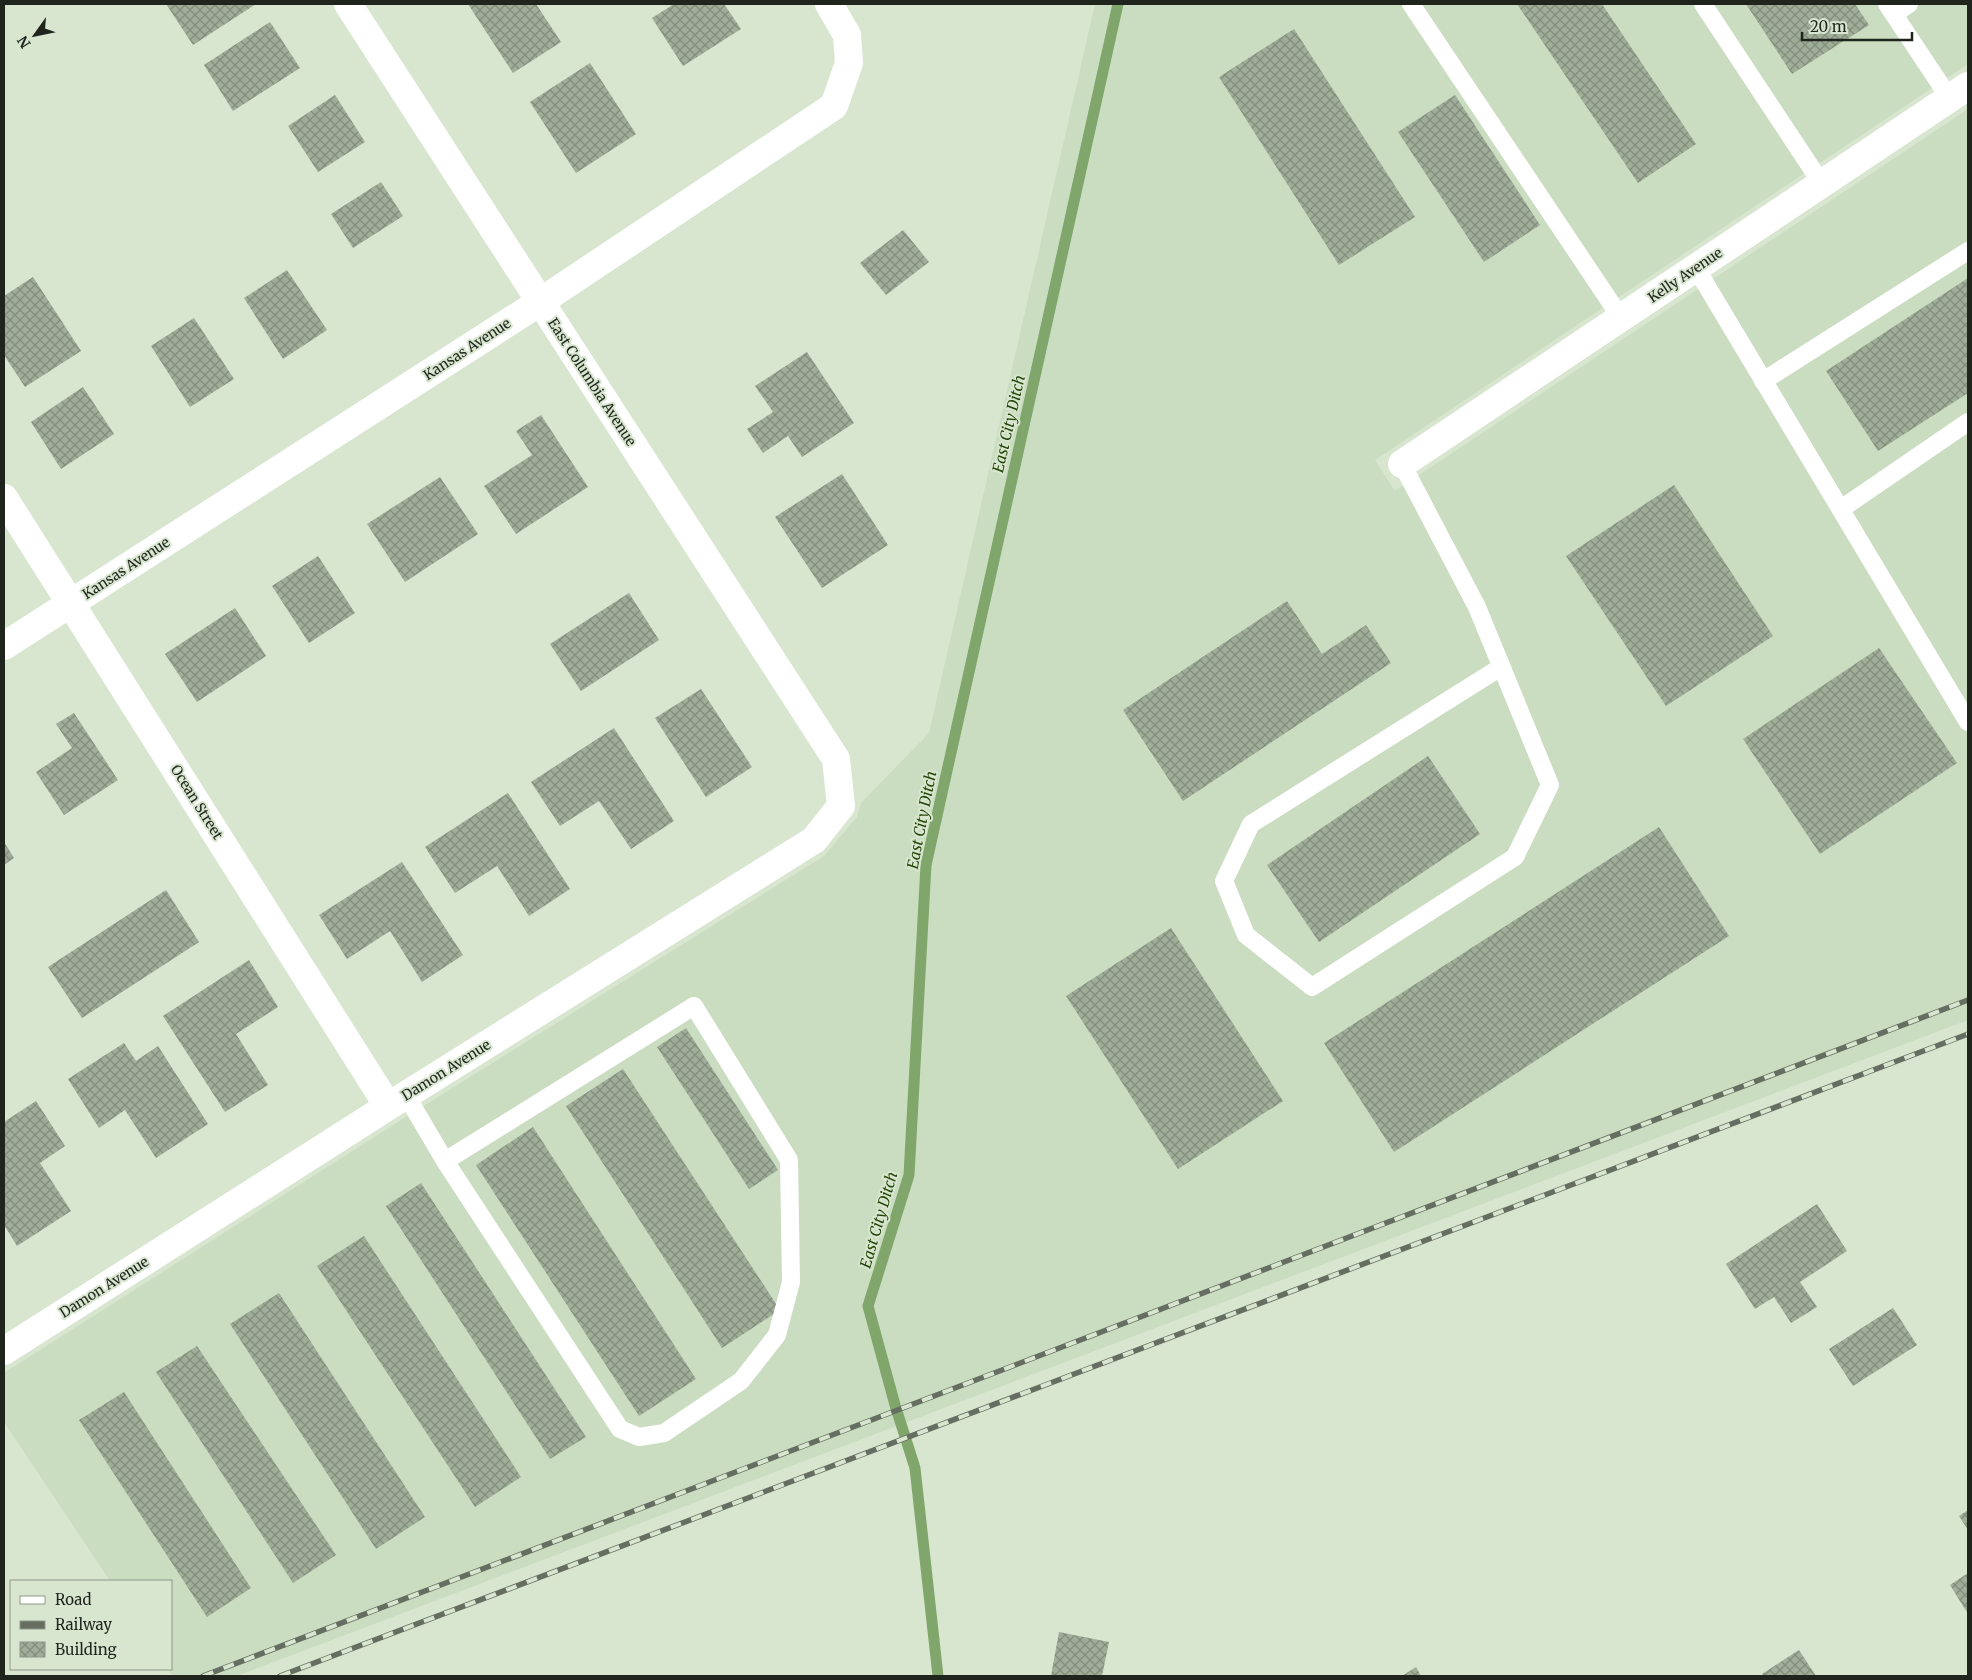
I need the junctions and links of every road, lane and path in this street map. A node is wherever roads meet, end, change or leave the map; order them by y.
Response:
1 (348, 4) edge
2 (829, 4) edge
3 (1411, 4) edge
4 (1703, 4) edge
5 (1909, 4) edge
6 (1891, 9) edge
7 (1959, 92) edge
8 (1822, 184) junction
9 (1968, 251) edge
10 (1696, 268) junction
11 (540, 302) junction
12 (1622, 318) junction
13 (1763, 381) junction
14 (1968, 422) edge
15 (1402, 464) joint
16 (4, 498) edge
17 (1840, 509) junction
18 (71, 602) junction
19 (4, 646) edge
20 (1501, 667) junction
21 (1968, 722) edge
22 (836, 759) joint
23 (397, 1101) junction
24 (445, 1161) junction
25 (4, 1351) edge

1 - 11 street, East Columbia Avenue
2 - 11 street, Kansas Avenue
3 - 12 lane
4 - 8 lane
5 - 6 lane
6 - 7 lane
7 - 8 street, Kelly Avenue
8 - 10 street, Kelly Avenue
9 - 13 lane
10 - 12 street, Kelly Avenue
10 - 13 lane
11 - 18 street, Kansas Avenue
11 - 22 street, East Columbia Avenue
12 - 15 street, Kelly Avenue
13 - 17 lane
14 - 17 lane
15 - 20 lane
16 - 18 street, Ocean Street
17 - 21 lane
18 - 19 street, Kansas Avenue
18 - 23 street, Ocean Street
20 - 20 lane
22 - 23 street, Damon Avenue
23 - 24 lane
23 - 25 street, Damon Avenue
24 - 24 lane

